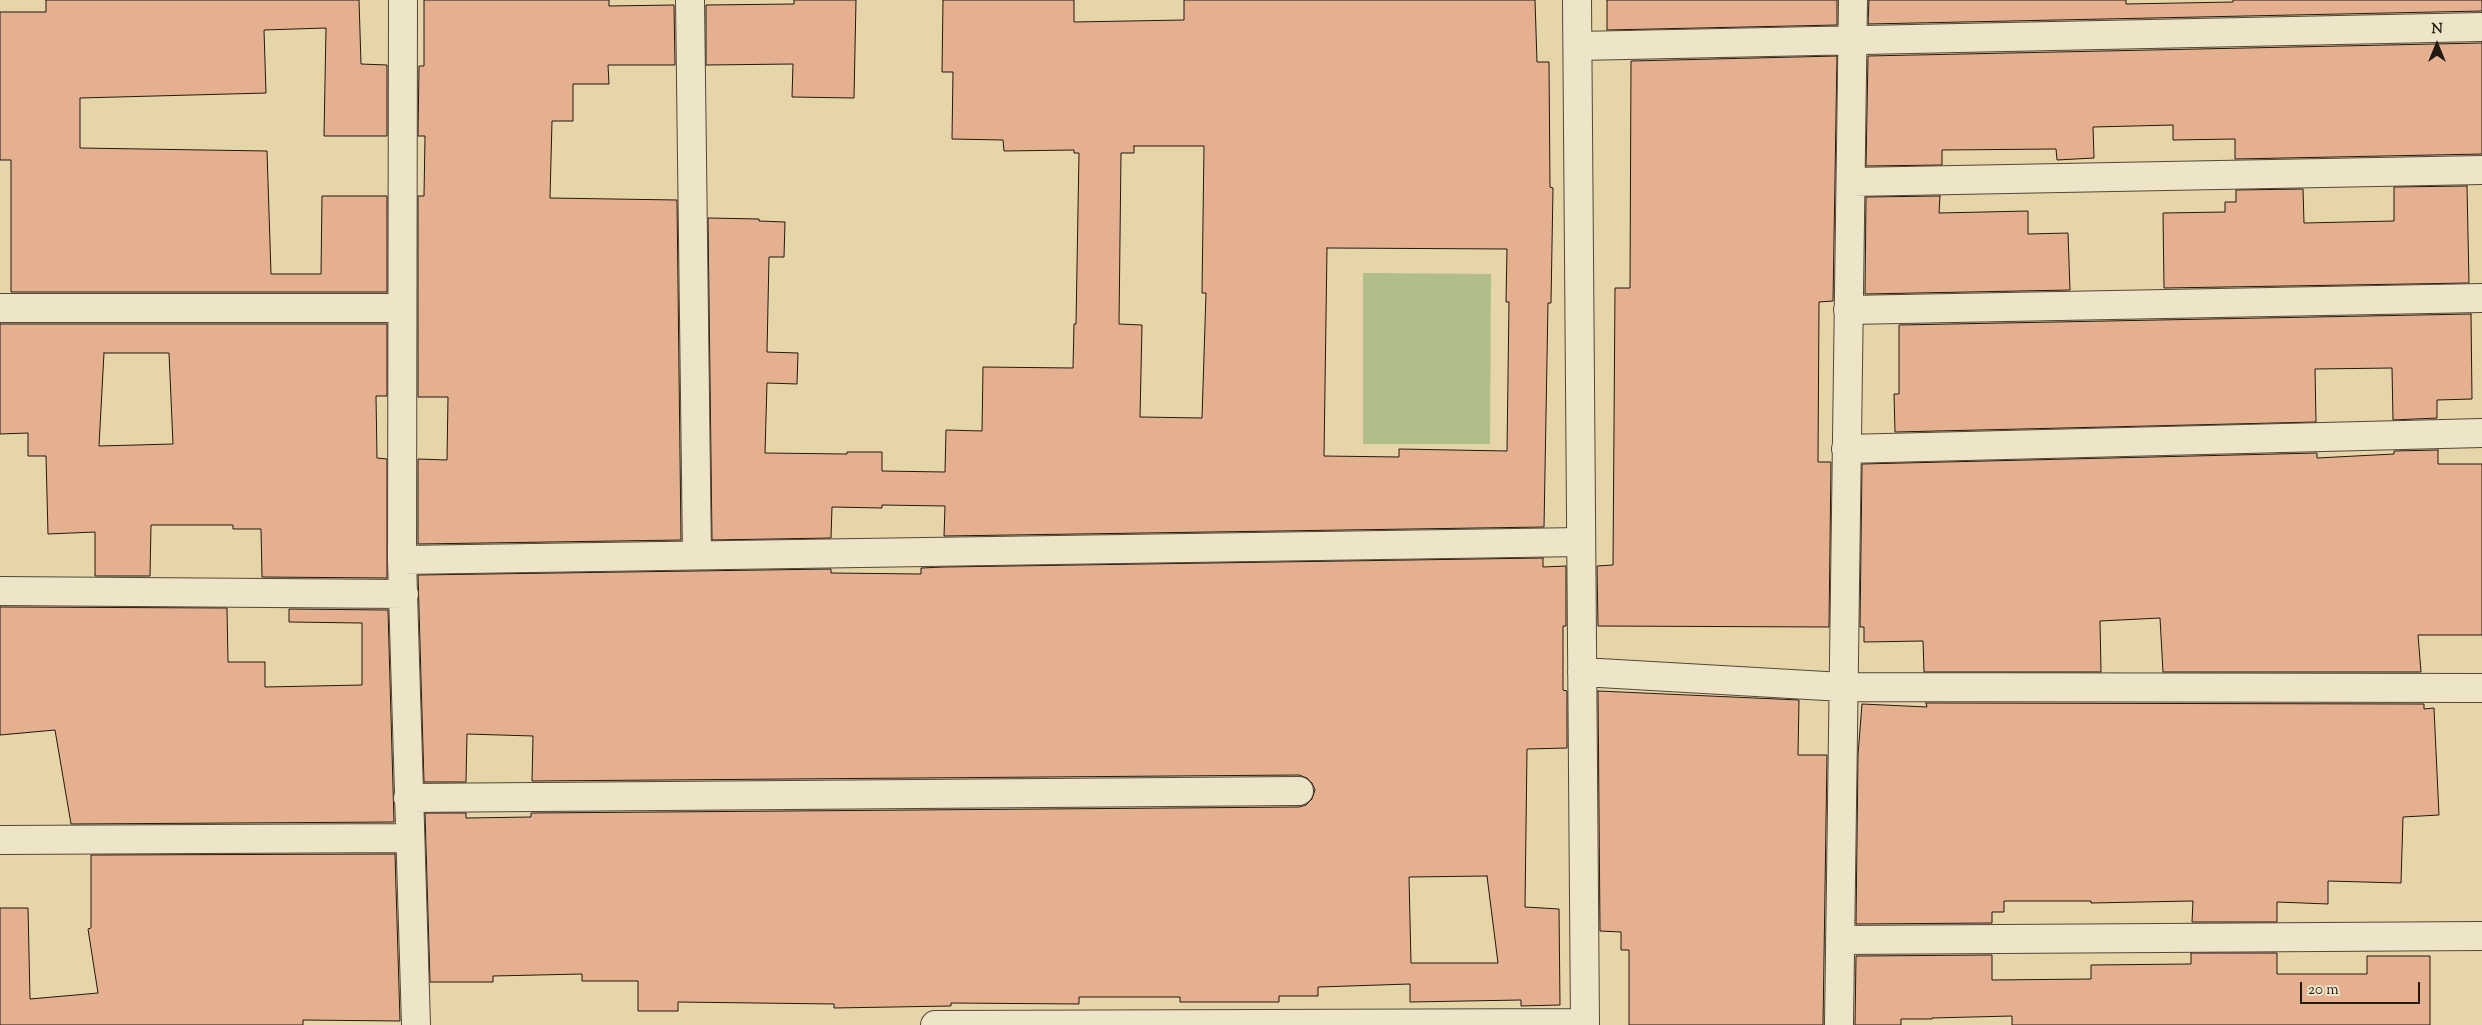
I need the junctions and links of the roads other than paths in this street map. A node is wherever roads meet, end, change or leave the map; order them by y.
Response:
1 (403, 0) edge
2 (690, 0) edge
3 (1577, 0) edge
4 (1853, 0) edge
5 (2482, 27) edge
6 (1853, 39) junction
7 (1578, 46) junction
8 (2482, 170) edge
9 (1851, 182) junction
10 (2482, 298) edge
11 (0, 308) edge
12 (402, 308) junction
13 (1848, 310) junction
14 (2482, 433) edge
15 (1846, 449) junction
16 (1582, 542) junction
17 (697, 555) junction
18 (402, 560) junction
19 (0, 591) edge
20 (404, 594) junction
21 (1582, 672) junction
22 (1843, 687) junction
23 (2482, 688) edge
24 (1299, 791) dead end
25 (408, 798) junction
26 (410, 838) junction
27 (0, 840) edge
28 (2482, 936) edge
29 (1840, 940) junction
30 (1406, 1024) edge
31 (1585, 1024) edge
32 (416, 1025) edge
33 (935, 1025) edge
34 (1839, 1025) edge

1 - 12 street
2 - 17 street
3 - 7 street
4 - 6 street
5 - 6 street
6 - 7 street
6 - 9 street
7 - 16 street
8 - 9 street
9 - 13 street
10 - 13 street
11 - 12 street
12 - 18 street
13 - 15 street
14 - 15 street
15 - 22 street
16 - 17 street
16 - 21 street
17 - 18 street
18 - 20 street
19 - 20 street
20 - 25 street
21 - 22 street
21 - 31 street
22 - 23 street
22 - 29 street
24 - 25 street
25 - 26 street
26 - 27 street
26 - 32 street
28 - 29 street
29 - 34 street
30 - 31 street
30 - 33 street

